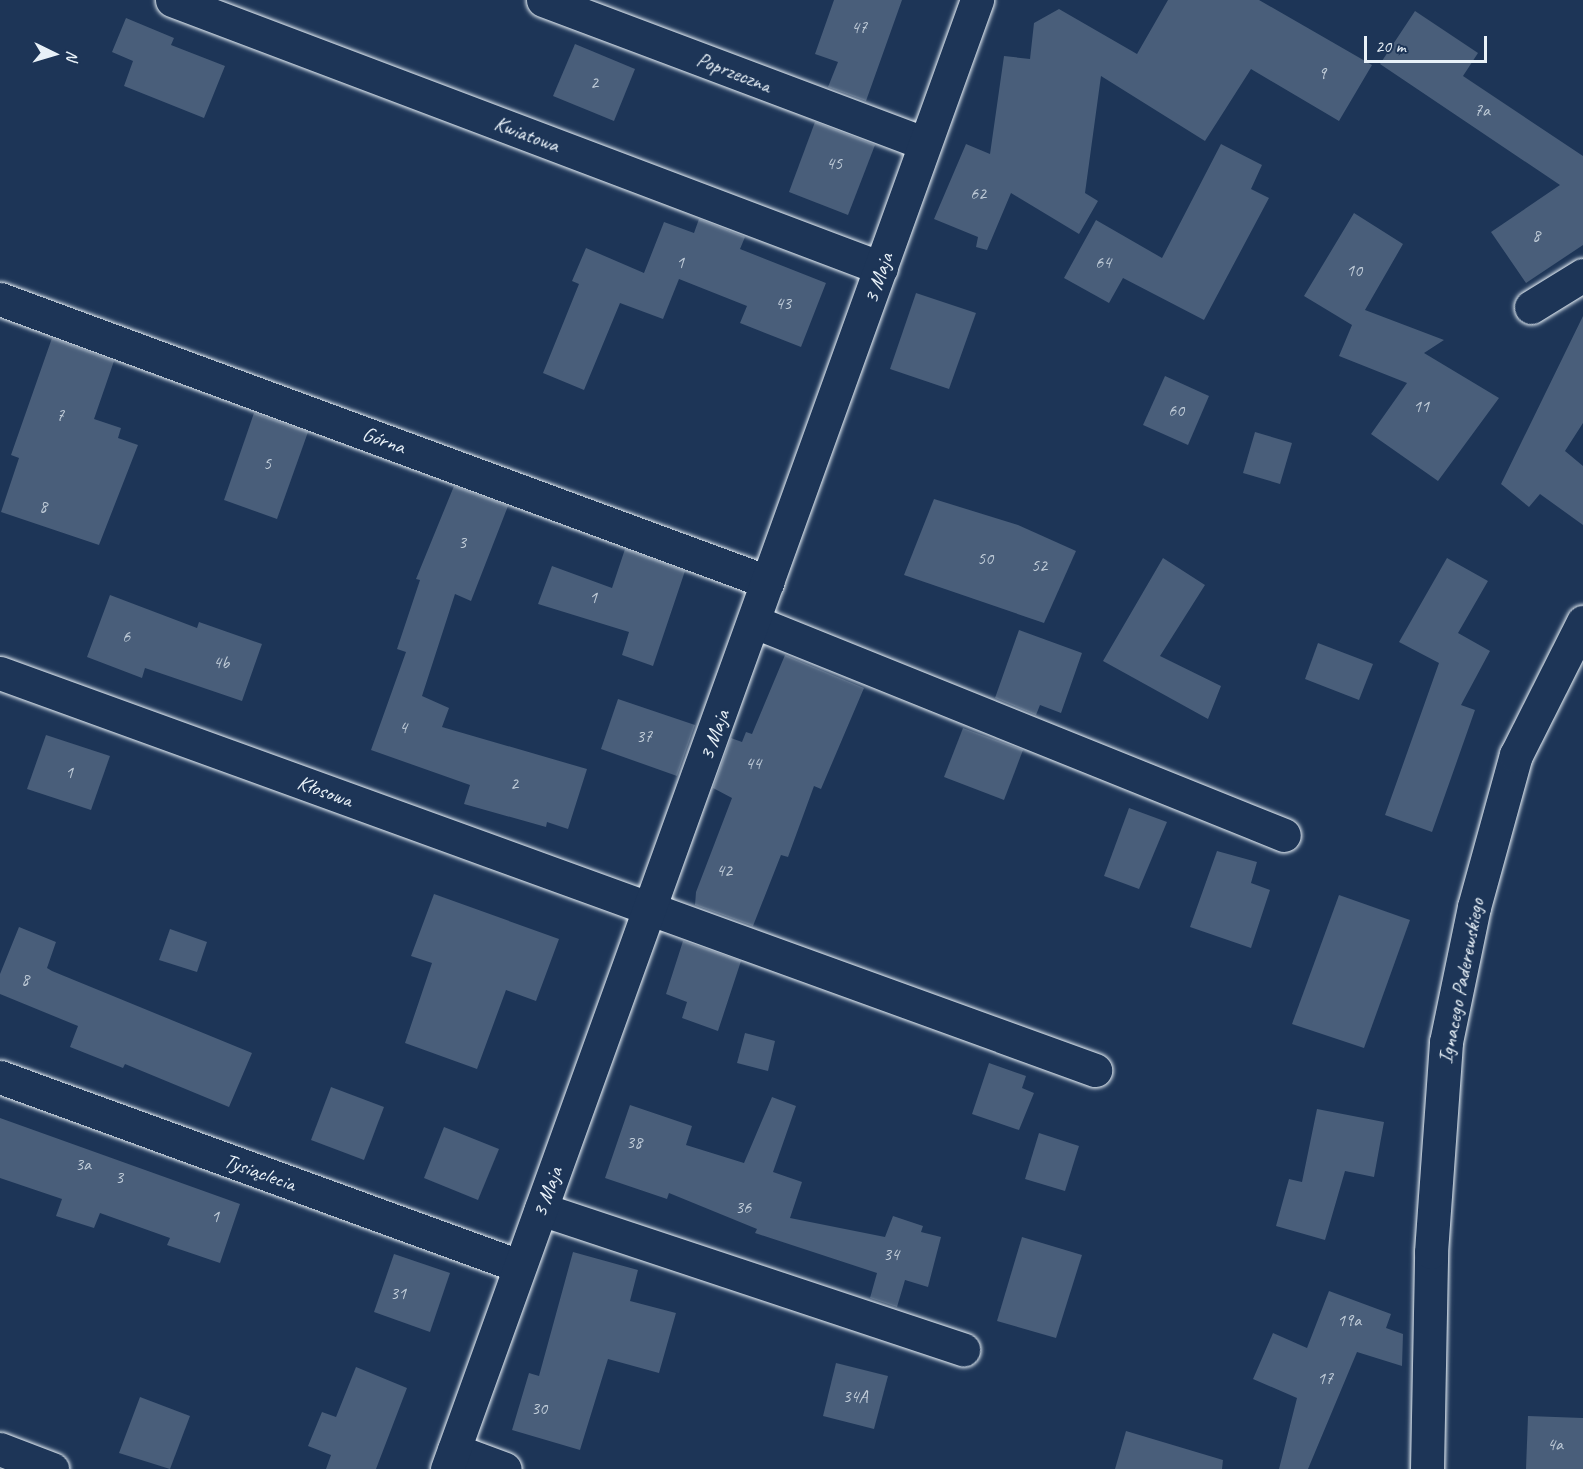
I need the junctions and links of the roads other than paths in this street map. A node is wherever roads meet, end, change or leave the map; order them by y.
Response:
1 (172, 0) edge
2 (543, 0) edge
3 (977, 0) edge
4 (924, 143) junction
5 (881, 268) junction
6 (1583, 275) edge
7 (0, 299) edge
8 (1531, 307) dead end
9 (768, 582) junction
10 (755, 622) junction
11 (1583, 622) edge
12 (0, 673) edge
13 (1284, 835) dead end
14 (651, 909) junction
15 (1095, 1070) dead end
16 (0, 1077) edge
17 (541, 1209) junction
18 (519, 1266) junction
19 (963, 1348) dead end
20 (0, 1449) edge
21 (450, 1460) edge
22 (52, 1469) edge
23 (505, 1469) edge
24 (1427, 1469) edge

1 - 5 street, Kwiatowa
2 - 4 street, Poprzeczna
3 - 4 street, 3 Maja
4 - 5 street, 3 Maja
5 - 9 street, 3 Maja
6 - 8 street
7 - 9 street, Górna
9 - 10 street, 3 Maja
10 - 13 street
10 - 14 street, 3 Maja
11 - 24 street, Ignacego Paderewskiego
12 - 14 street, Kłosowa
14 - 15 street, Kłosowa
14 - 17 street, 3 Maja
16 - 18 street, Tysiąclecia
17 - 18 street, 3 Maja
17 - 19 street
18 - 21 street, 3 Maja
20 - 22 street
21 - 23 street

